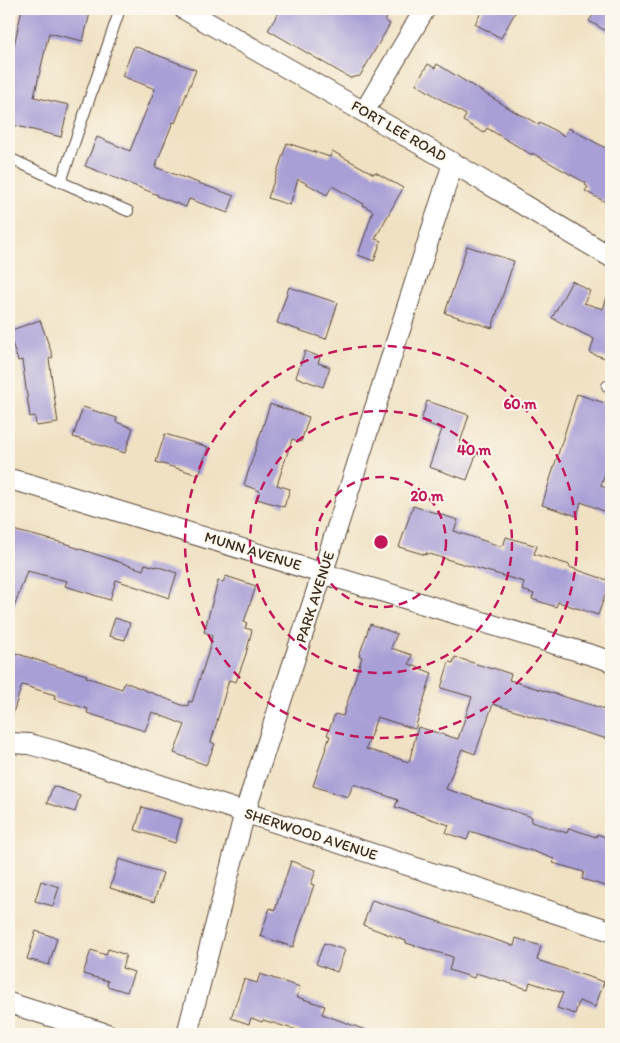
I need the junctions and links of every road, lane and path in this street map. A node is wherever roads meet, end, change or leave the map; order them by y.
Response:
1 (120, 9) edge
2 (184, 9) edge
3 (426, 9) edge
4 (364, 112) junction
5 (9, 158) edge
6 (453, 163) junction
7 (61, 182) junction
8 (128, 211) dead end
9 (611, 257) edge
10 (9, 479) edge
11 (323, 572) junction
12 (611, 661) edge
13 (9, 743) edge
14 (245, 812) junction
15 (611, 931) edge
16 (9, 1003) edge
17 (107, 1034) edge
18 (188, 1034) edge

1 - 7 lane
2 - 4 street, FORT LEE ROAD
3 - 4 street
4 - 6 street, FORT LEE ROAD
5 - 7 lane
6 - 9 street, FORT LEE ROAD
6 - 11 street, PARK AVENUE
7 - 8 lane
10 - 11 street, MUNN AVENUE
11 - 12 street, MUNN AVENUE
11 - 14 street, PARK AVENUE
13 - 14 street, SHERWOOD AVENUE
14 - 15 street, SHERWOOD AVENUE
14 - 18 street, PARK AVENUE
16 - 17 street

